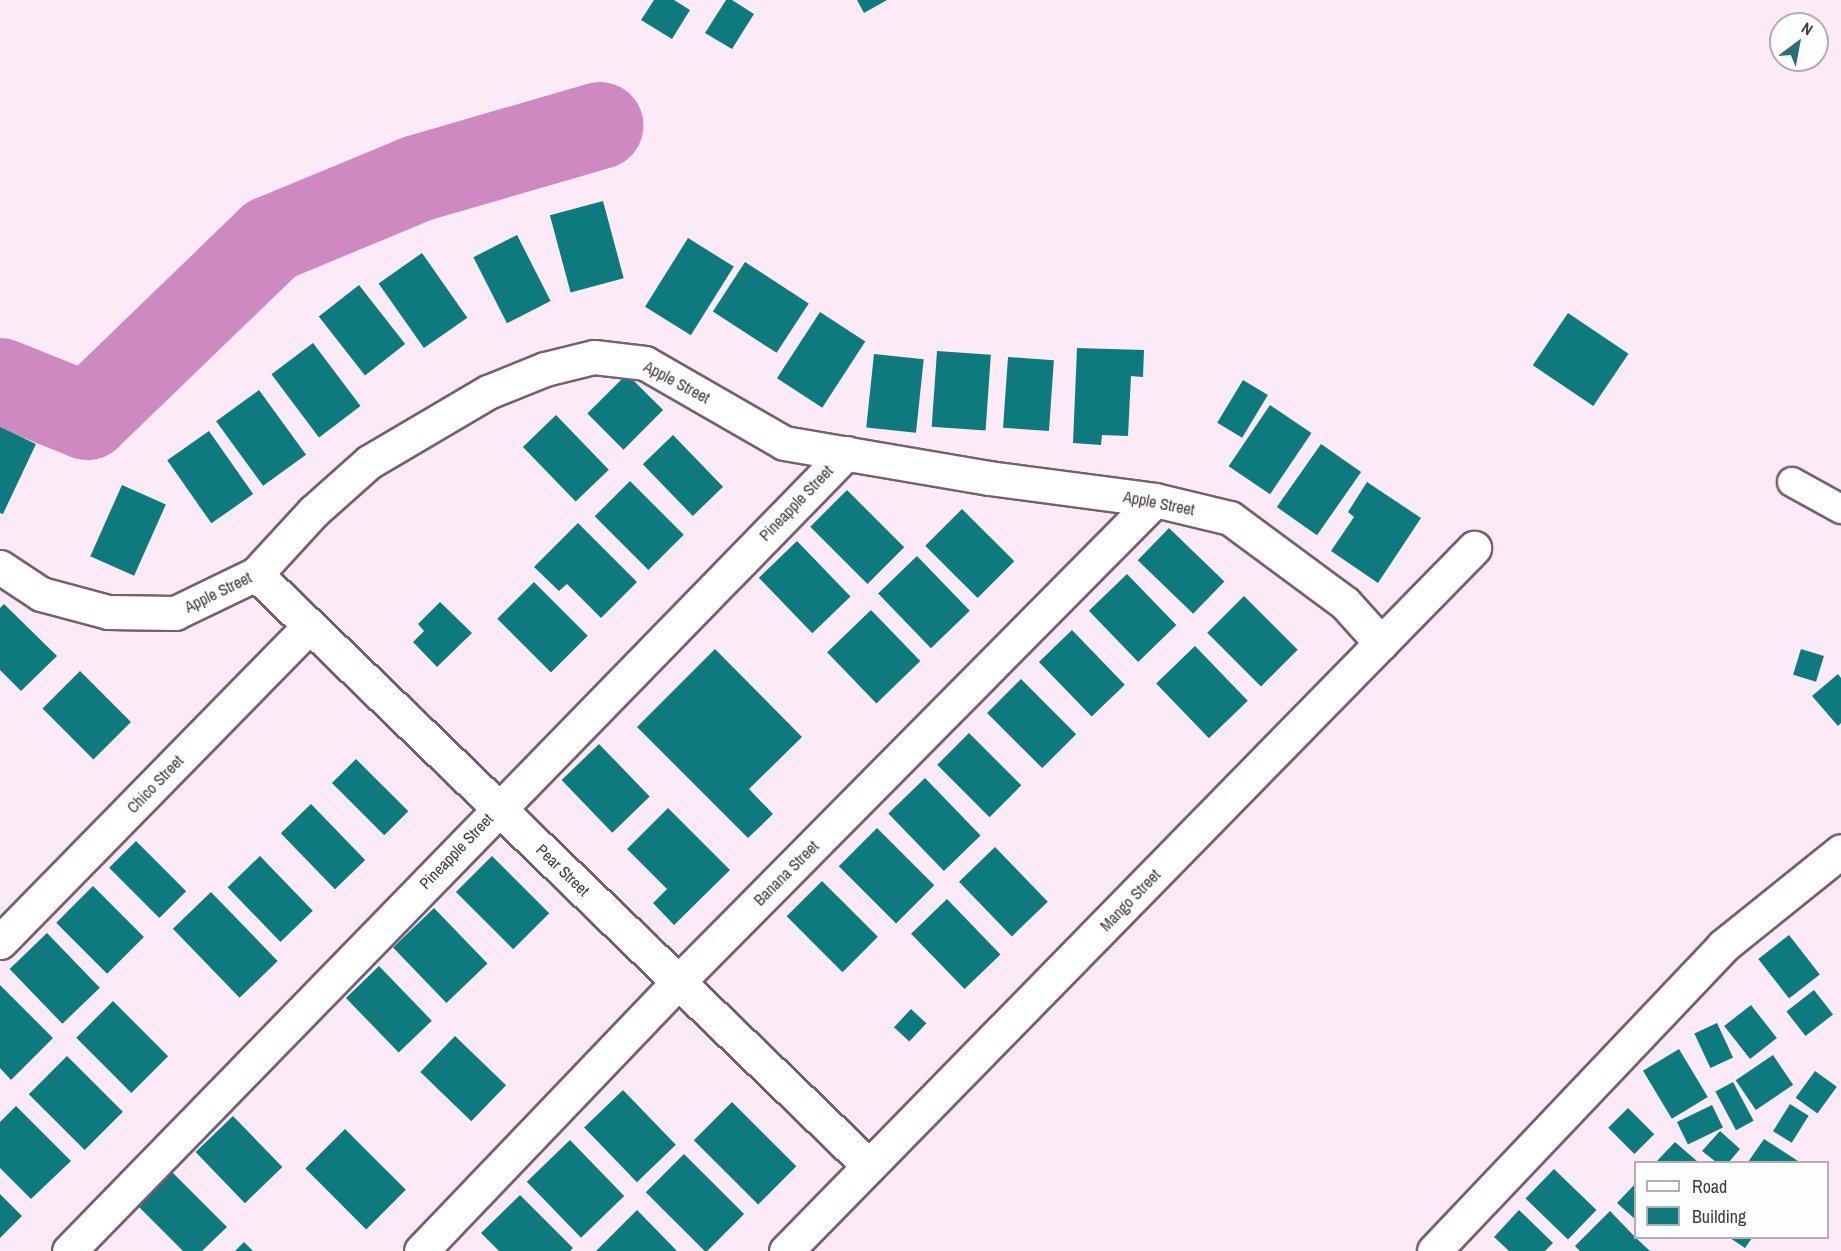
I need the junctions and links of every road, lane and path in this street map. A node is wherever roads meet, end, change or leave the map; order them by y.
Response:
1 (846, 453) junction
2 (1792, 482) dead end
3 (1155, 500) junction
4 (1841, 509) edge
5 (1474, 548) dead end
6 (0, 567) edge
7 (256, 574) junction
8 (309, 626) junction
9 (1381, 643) junction
10 (498, 808) junction
11 (1841, 851) edge
12 (0, 942) edge
13 (678, 982) junction
14 (870, 1166) junction
15 (69, 1251) edge
16 (421, 1251) edge
17 (786, 1251) edge
18 (1434, 1251) edge

1 - 3 street, Apple Street
1 - 7 street, Apple Street
1 - 10 street, Pineapple Street
2 - 4 lane
3 - 9 street, Apple Street
3 - 13 street, Banana Street
5 - 9 street, Mango Street
6 - 7 street, Apple Street
7 - 8 street, Pear Street
8 - 10 street, Pear Street
8 - 12 street, Chico Street
9 - 14 street, Mango Street
10 - 13 street, Pear Street
10 - 15 street, Pineapple Street
11 - 18 street
13 - 14 street, Pear Street
13 - 16 street, Banana Street
14 - 17 street, Mango Street

